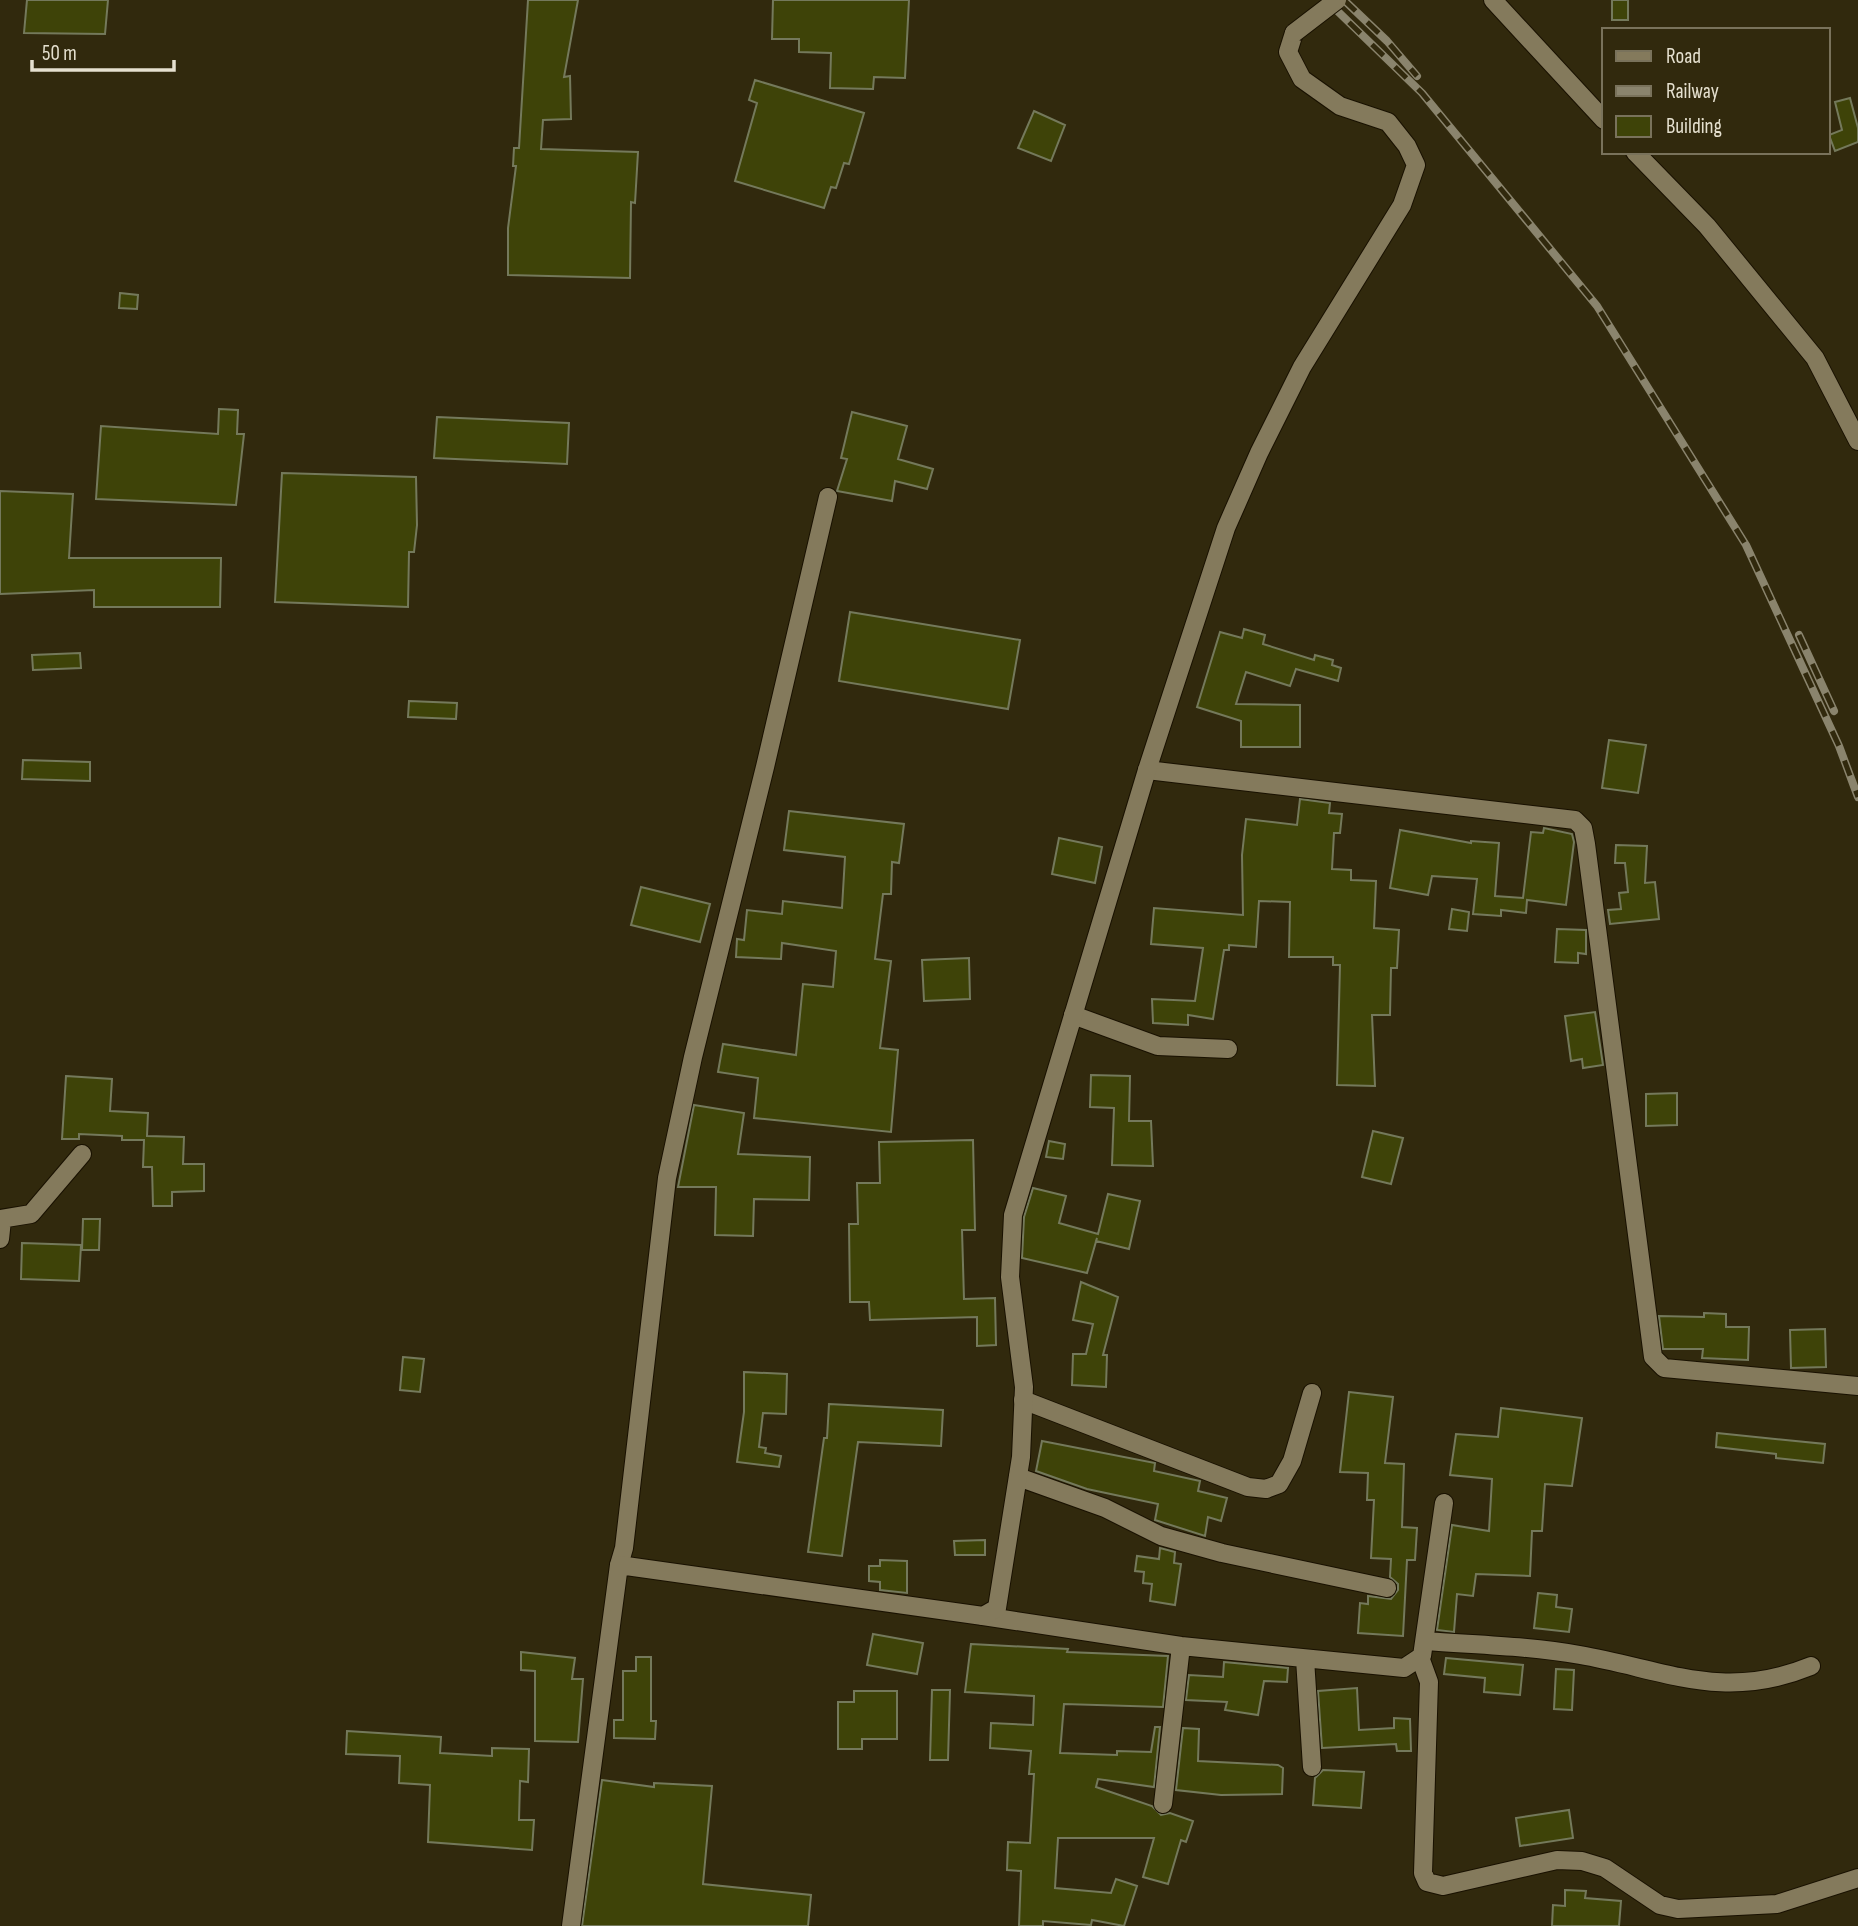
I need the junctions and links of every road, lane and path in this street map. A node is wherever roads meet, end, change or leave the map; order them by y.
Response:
1 (1337, 0) edge
2 (1493, 0) edge
3 (1602, 118) edge
4 (1637, 154) edge
5 (1858, 441) edge
6 (828, 497) dead end
7 (1147, 770) junction
8 (1073, 1015) junction
9 (1228, 1049) dead end
10 (82, 1154) dead end
11 (1, 1220) edge
12 (0, 1239) edge
13 (1858, 1386) edge
14 (1312, 1393) dead end
15 (1023, 1399) junction
16 (1018, 1477) junction
17 (1444, 1503) dead end
18 (619, 1566) junction
19 (1387, 1588) dead end
20 (983, 1616) junction
21 (1425, 1641) junction
22 (1181, 1646) junction
23 (1305, 1659) junction
24 (1421, 1660) junction
25 (1811, 1666) dead end
26 (1312, 1768) dead end
27 (1163, 1804) dead end
28 (1858, 1878) edge
29 (572, 1926) edge

1 - 7 street, bridge
2 - 3 street
4 - 5 street
6 - 18 street
7 - 8 street
7 - 13 street
8 - 9 street
8 - 15 street
10 - 11 street
11 - 12 street
14 - 15 street
15 - 16 street
16 - 19 street
16 - 20 street
17 - 21 street
18 - 20 street
18 - 29 street
20 - 22 street
21 - 24 street
21 - 25 street
22 - 23 street
22 - 27 street
23 - 24 street
23 - 26 street
24 - 28 street

